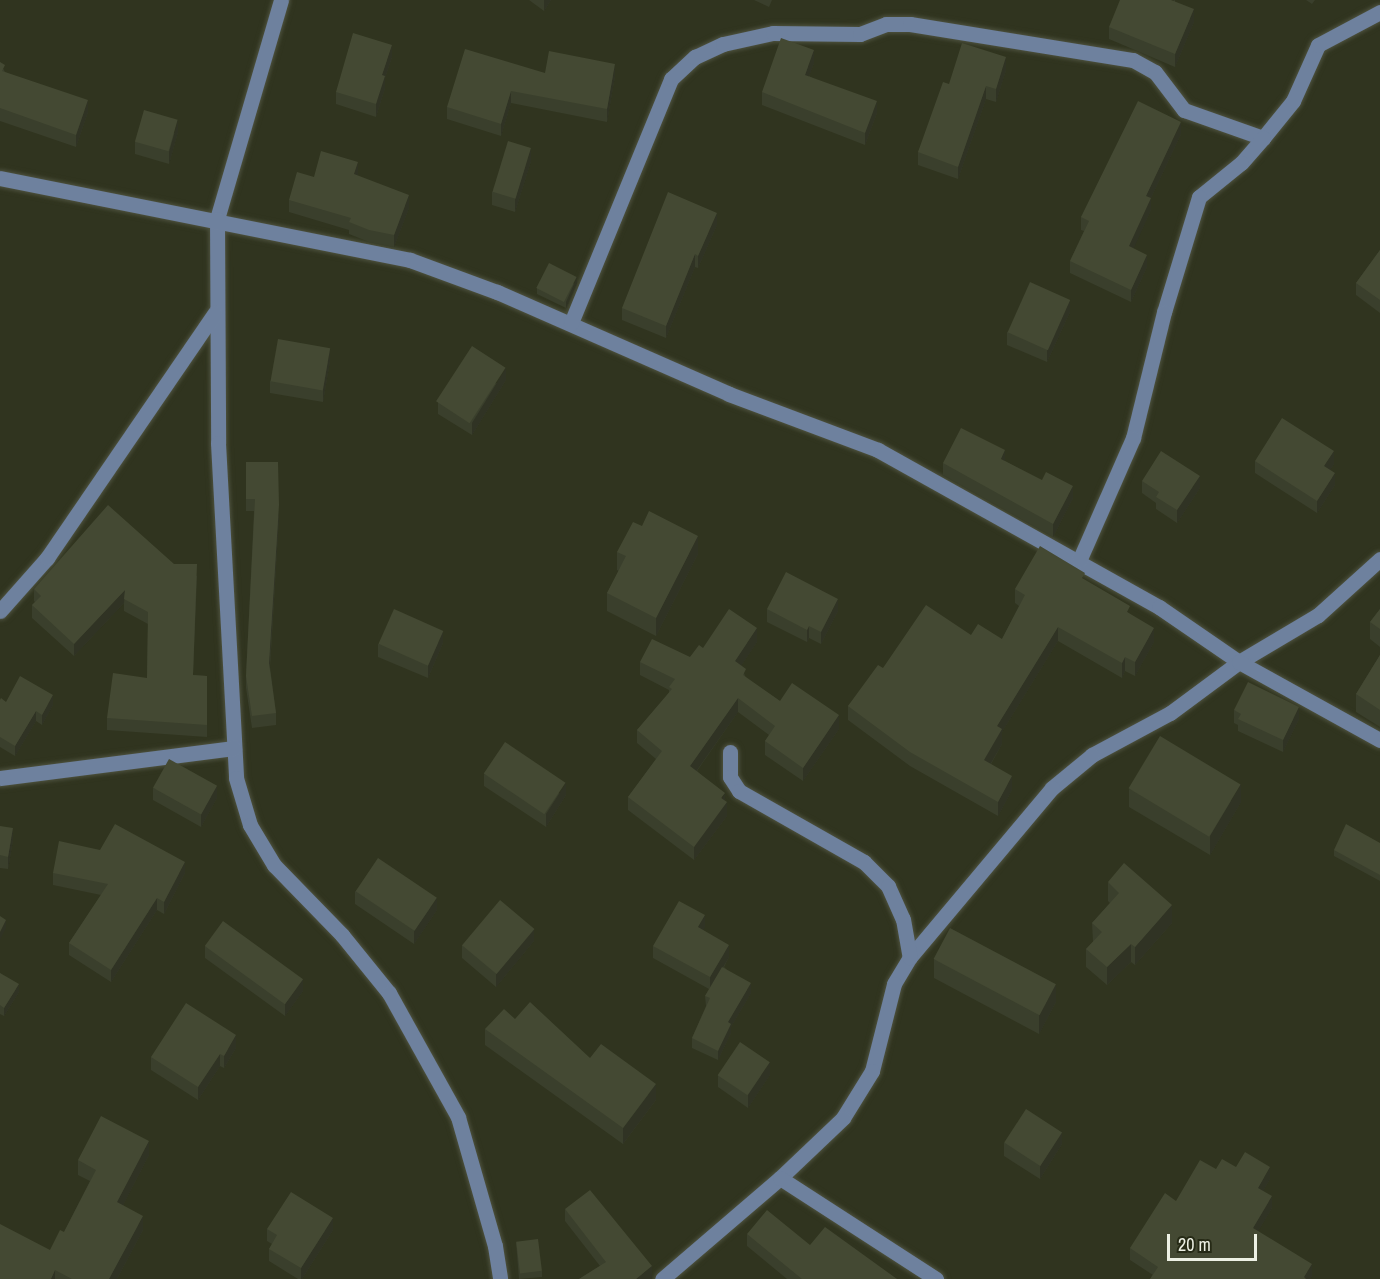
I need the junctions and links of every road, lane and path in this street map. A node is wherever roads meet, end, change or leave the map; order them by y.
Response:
1 (282, 0) edge
2 (1380, 12) edge
3 (1263, 138) junction
4 (0, 178) edge
5 (217, 219) junction
6 (215, 313) junction
7 (571, 323) junction
8 (1380, 559) edge
9 (1079, 561) junction
10 (0, 611) edge
11 (1239, 662) junction
12 (1380, 740) edge
13 (234, 748) junction
14 (730, 752) dead end
15 (0, 778) edge
16 (910, 957) junction
17 (780, 1178) junction
18 (500, 1279) edge
19 (662, 1279) edge
20 (936, 1279) edge

1 - 5 street
2 - 3 street
3 - 7 street
3 - 9 street
4 - 5 street
5 - 6 street
5 - 7 street
6 - 10 street
6 - 13 street
7 - 9 street
8 - 11 street
9 - 11 street
11 - 12 street
11 - 16 street
13 - 15 street
13 - 18 street
14 - 16 street
16 - 17 street
17 - 19 street
17 - 20 street

